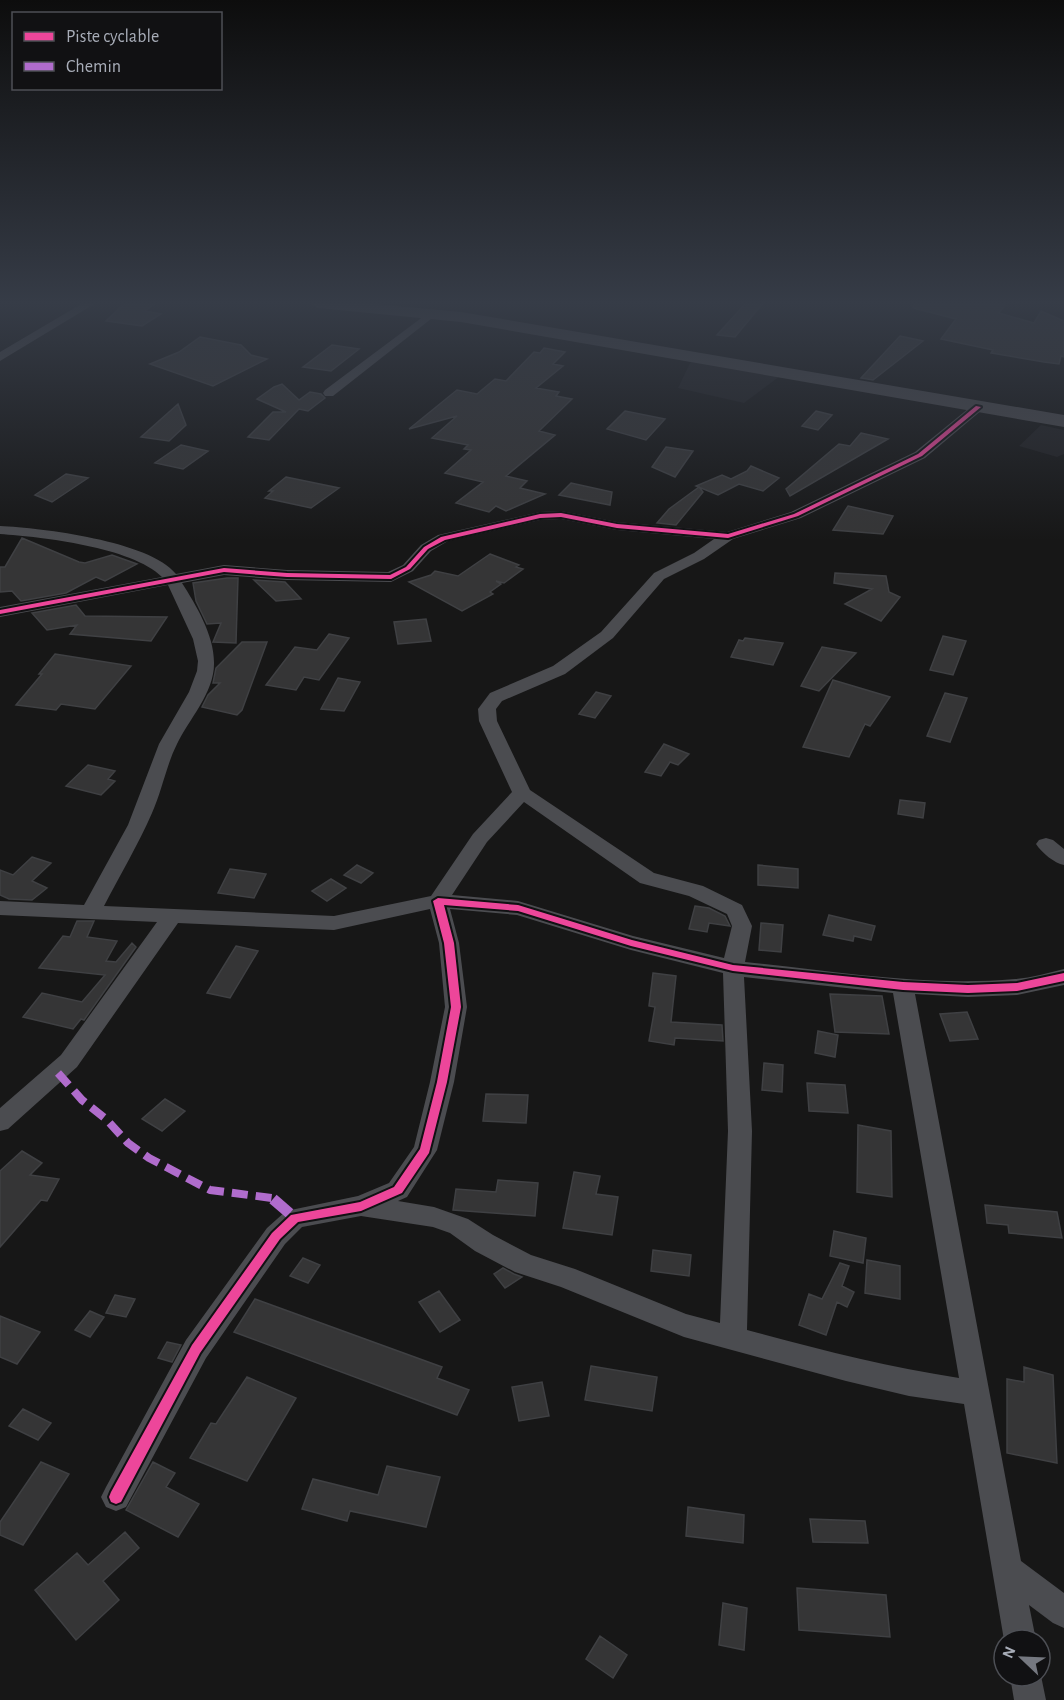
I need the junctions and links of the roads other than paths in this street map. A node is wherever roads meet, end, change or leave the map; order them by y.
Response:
1 (343, 382) edge
2 (838, 382) edge
3 (329, 393) dead end
4 (978, 407) junction
5 (1064, 421) edge
6 (0, 530) edge
7 (728, 536) junction
8 (174, 580) junction
9 (0, 612) edge
10 (522, 793) junction
11 (1046, 844) dead end
12 (1064, 859) edge
13 (438, 901) junction
14 (0, 908) edge
15 (90, 912) junction
16 (173, 915) junction
17 (733, 968) junction
18 (1064, 977) edge
19 (903, 986) junction
20 (0, 1122) edge
21 (361, 1206) junction
22 (733, 1338) junction
23 (976, 1392) junction
24 (116, 1497) dead end
25 (1007, 1569) junction
26 (1064, 1612) edge
27 (1018, 1628) edge

1 - 3 street
2 - 4 street
4 - 5 street
4 - 7 street
6 - 8 street
7 - 8 street
7 - 10 street
8 - 9 street
8 - 15 street
10 - 13 street
10 - 17 street
11 - 12 street
13 - 16 street
13 - 17 street
13 - 21 street
14 - 15 street
15 - 16 street
16 - 20 street
17 - 19 street
17 - 22 street
18 - 19 street
19 - 23 street
21 - 22 street
21 - 24 street
22 - 23 street
23 - 25 street
25 - 26 street
25 - 27 street

